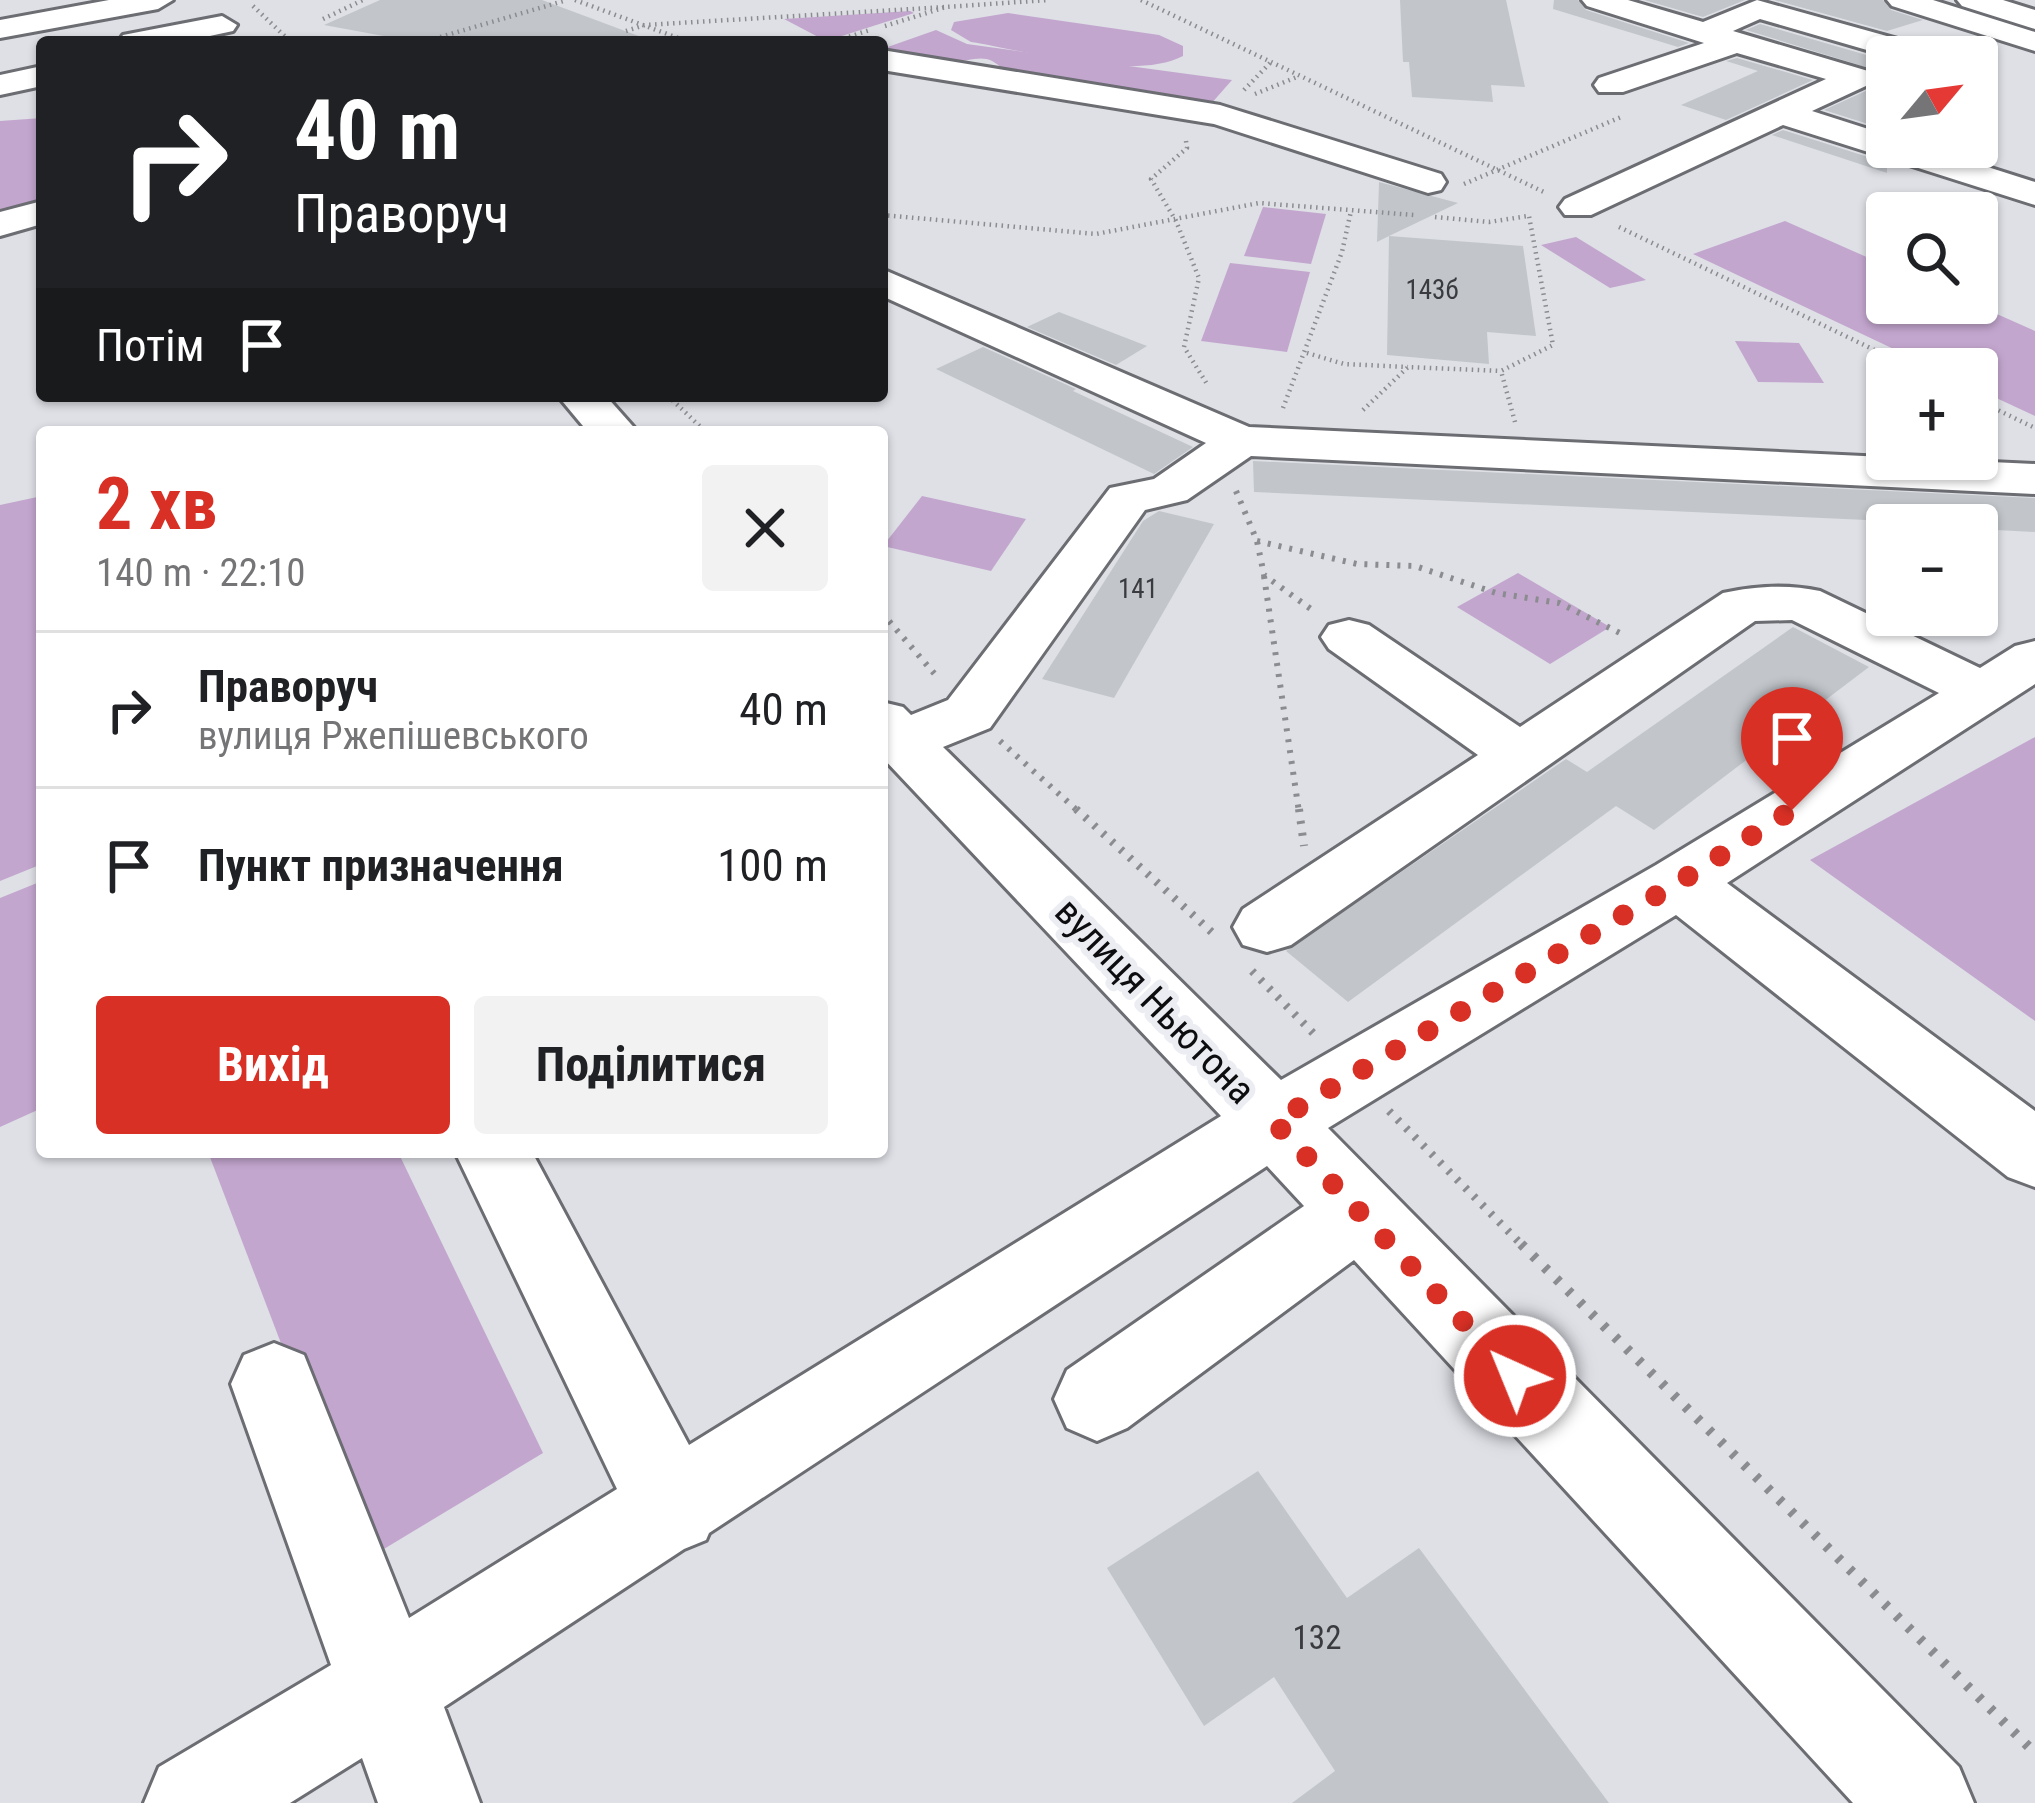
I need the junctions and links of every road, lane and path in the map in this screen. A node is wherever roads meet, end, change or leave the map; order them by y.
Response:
1 (158, 0) edge
2 (198, 0) edge
3 (246, 0) edge
4 (363, 0) edge
5 (544, 0) edge
6 (567, 0) edge
7 (575, 0) edge
8 (1048, 0) edge
9 (1141, 0) edge
10 (1597, 0) edge
11 (1902, 0) edge
12 (1972, 0) edge
13 (1769, 5) edge
14 (946, 7) junction
15 (529, 11) junction
16 (323, 19) dead end
17 (2035, 20) edge
18 (644, 25) junction
19 (0, 29) edge
20 (626, 32) dead end
21 (231, 33) edge
22 (69, 36) edge
23 (107, 36) edge
24 (199, 36) edge
25 (285, 36) edge
26 (444, 36) edge
27 (673, 36) edge
28 (852, 36) edge
29 (1866, 37) edge
30 (1721, 38) junction
31 (36, 42) edge
32 (2035, 42) edge
33 (0, 49) edge
34 (888, 61) edge
35 (1270, 63) junction
36 (36, 66) edge
37 (14, 86) edge
38 (1616, 101) joint
39 (1231, 104) dead end
40 (1781, 113) junction
41 (1866, 140) edge
42 (1954, 168) edge
43 (1495, 169) junction
44 (1465, 184) dead end
45 (1426, 193) joint
46 (2035, 194) edge
47 (1578, 208) junction
48 (1351, 211) junction
49 (36, 214) edge
50 (1404, 214) junction
51 (888, 216) edge
52 (1528, 216) junction
53 (0, 224) edge
54 (888, 284) edge
55 (1870, 348) edge
56 (1408, 368) junction
57 (1501, 371) junction
58 (586, 402) edge
59 (674, 402) edge
60 (1998, 410) edge
61 (608, 426) edge
62 (700, 426) edge
63 (2035, 428) edge
64 (1241, 441) junction
65 (1324, 447) junction
66 (1524, 456) junction
67 (2035, 479) edge
68 (1257, 541) dead end
69 (1264, 574) dead end
70 (888, 620) edge
71 (1349, 637) dead end
72 (1650, 649) junction
73 (2035, 659) edge
74 (1979, 690) junction
75 (969, 714) junction
76 (892, 732) edge
77 (1531, 735) junction
78 (1679, 882) junction
79 (1264, 934) junction
80 (1353, 1075) junction
81 (1274, 1122) junction
82 (2035, 1154) edge
83 (496, 1158) edge
84 (1358, 1212) junction
85 (274, 1384) dead end
86 (1096, 1399) dead end
87 (674, 1508) junction
88 (387, 1687) junction
89 (2035, 1753) edge
90 (195, 1803) edge
91 (429, 1803) edge
92 (1923, 1803) edge

1 - 19 street
2 - 21 street
3 - 25 path
4 - 16 path
5 - 15 path
6 - 15 path
7 - 18 path
8 - 14 path
9 - 35 path
10 - 30 street
11 - 32 street
12 - 17 street
13 - 29 street
13 - 30 street
14 - 18 path
14 - 28 path
15 - 26 path
18 - 20 path
18 - 27 path
21 - 24 street
22 - 23 street
30 - 38 street
30 - 40 street
31 - 33 street
34 - 45 street
35 - 39 path
35 - 43 path
36 - 37 street
38 - 43 path
40 - 41 street
40 - 47 street
42 - 46 street
43 - 44 path
43 - 47 path
45 - 50 path
47 - 52 path
47 - 55 path
48 - 50 path
48 - 51 path
48 - 56 path
49 - 53 street
50 - 52 path
52 - 57 path
54 - 64 street
56 - 57 path
56 - 65 path
57 - 66 path
58 - 61 street
59 - 62 path
60 - 63 path
64 - 65 street
64 - 75 street
65 - 66 street
66 - 67 street
68 - 72 path
69 - 79 path
70 - 75 path
71 - 77 street
72 - 74 street
72 - 77 street
73 - 74 street
74 - 78 street
75 - 76 street
75 - 79 path
76 - 81 street, вулиця Ньютона
77 - 79 street
78 - 80 street
78 - 82 street
79 - 80 path
80 - 81 street
80 - 89 path
81 - 84 street, вулиця Ньютона
81 - 87 street
83 - 87 street
84 - 86 street
84 - 92 street, вулиця Ньютона
85 - 88 street
87 - 88 street
88 - 90 street
88 - 91 street

